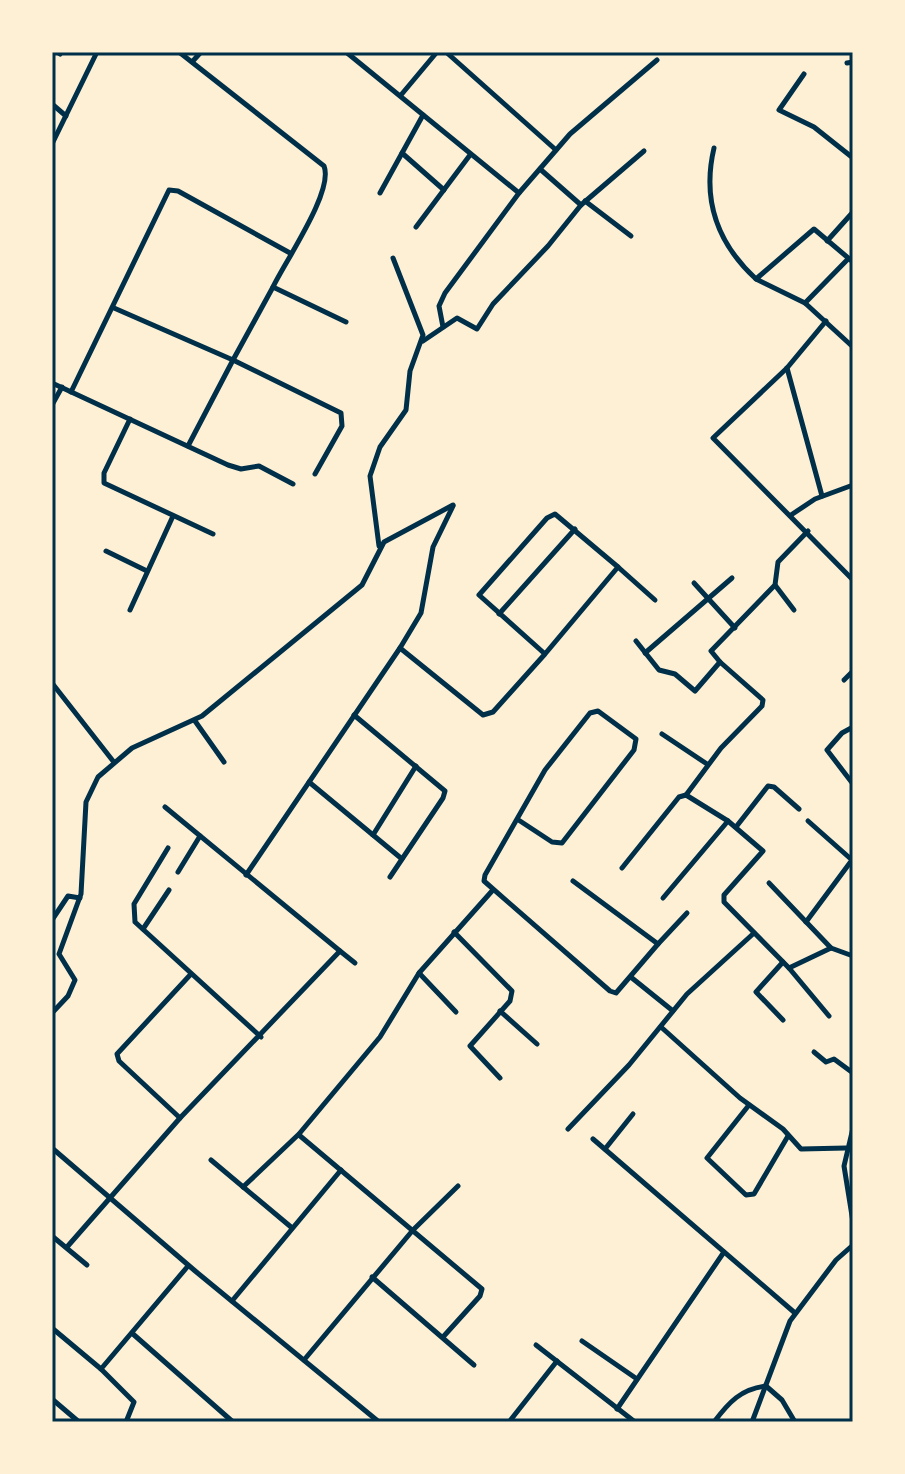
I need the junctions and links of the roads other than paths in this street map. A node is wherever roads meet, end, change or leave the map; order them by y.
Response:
1 (179, 52) edge
2 (201, 52) edge
3 (346, 52) edge
4 (437, 52) edge
5 (446, 52) edge
6 (94, 53) edge
7 (657, 60) dead end
8 (192, 62) junction
9 (804, 74) dead end
10 (401, 95) junction
11 (52, 104) edge
12 (423, 115) junction
13 (66, 116) junction
14 (52, 144) edge
15 (714, 148) dead end
16 (556, 150) junction
17 (644, 151) dead end
18 (402, 153) junction
19 (470, 155) junction
20 (853, 158) edge
21 (540, 169) junction
22 (444, 190) junction
23 (380, 193) dead end
24 (519, 193) junction
25 (583, 203) junction
26 (853, 212) edge
27 (416, 227) dead end
28 (631, 236) dead end
29 (827, 241) junction
30 (290, 253) junction
31 (393, 258) dead end
32 (851, 261) edge
33 (756, 279) junction
34 (273, 287) junction
35 (805, 303) junction
36 (114, 308) junction
37 (826, 321) junction
38 (346, 322) dead end
39 (443, 327) junction
40 (423, 341) junction
41 (853, 347) edge
42 (233, 360) junction
43 (787, 368) junction
44 (52, 383) edge
45 (62, 387) junction
46 (71, 392) junction
47 (52, 405) edge
48 (130, 419) junction
49 (188, 446) junction
50 (315, 474) dead end
51 (293, 484) dead end
52 (853, 485) edge
53 (822, 496) junction
54 (791, 515) junction
55 (173, 516) junction
56 (575, 529) junction
57 (808, 531) junction
58 (213, 534) dead end
59 (380, 547) junction
60 (106, 551) dead end
61 (618, 567) junction
62 (147, 571) junction
63 (732, 578) dead end
64 (853, 580) edge
65 (694, 583) dead end
66 (775, 585) junction
67 (708, 598) junction
68 (655, 600) dead end
69 (130, 610) dead end
70 (794, 610) dead end
71 (499, 614) junction
72 (735, 628) junction
73 (636, 641) dead end
74 (400, 648) junction
75 (645, 653) junction
76 (545, 654) junction
77 (720, 662) junction
78 (853, 671) edge
79 (844, 680) dead end
80 (52, 683) edge
81 (354, 715) junction
82 (195, 721) junction
83 (853, 727) edge
84 (662, 734) dead end
85 (113, 761) junction
86 (224, 762) dead end
87 (707, 764) junction
88 (416, 766) junction
89 (309, 782) junction
90 (853, 784) edge
91 (686, 795) junction
92 (165, 807) dead end
93 (799, 809) dead end
94 (517, 819) junction
95 (728, 821) junction
96 (808, 821) dead end
97 (736, 827) junction
98 (373, 835) junction
99 (200, 836) junction
100 (168, 848) dead end
101 (402, 859) junction
102 (622, 868) dead end
103 (178, 872) dead end
104 (246, 875) junction
105 (390, 877) dead end
106 (573, 881) dead end
107 (769, 883) dead end
108 (169, 890) dead end
109 (492, 891) junction
110 (80, 898) junction
111 (663, 898) dead end
112 (687, 913) dead end
113 (52, 920) edge
114 (806, 922) junction
115 (143, 929) junction
116 (454, 932) junction
117 (754, 933) junction
118 (658, 944) junction
119 (831, 948) junction
120 (52, 950) edge
121 (340, 951) junction
122 (59, 954) junction
123 (853, 956) edge
124 (783, 962) junction
125 (355, 963) dead end
126 (789, 968) junction
127 (419, 973) junction
128 (191, 974) junction
129 (632, 978) junction
130 (500, 1011) junction
131 (673, 1011) junction
132 (456, 1012) dead end
133 (52, 1013) edge
134 (829, 1016) dead end
135 (783, 1020) dead end
136 (661, 1027) junction
137 (261, 1037) junction
138 (537, 1044) dead end
139 (814, 1052) dead end
140 (853, 1073) edge
141 (500, 1078) dead end
142 (749, 1105) junction
143 (633, 1114) dead end
144 (180, 1118) junction
145 (853, 1128) edge
146 (568, 1129) dead end
147 (299, 1134) junction
148 (788, 1136) junction
149 (593, 1139) dead end
150 (52, 1148) edge
151 (846, 1148) junction
152 (605, 1149) junction
153 (211, 1160) dead end
154 (341, 1170) junction
155 (458, 1186) dead end
156 (243, 1187) junction
157 (109, 1196) junction
158 (853, 1222) edge
159 (291, 1227) junction
160 (413, 1230) junction
161 (52, 1236) edge
162 (853, 1245) edge
163 (67, 1247) junction
164 (724, 1252) junction
165 (87, 1265) dead end
166 (188, 1266) junction
167 (372, 1277) junction
168 (232, 1301) junction
169 (795, 1313) junction
170 (52, 1328) edge
171 (133, 1334) junction
172 (443, 1337) junction
173 (582, 1341) dead end
174 (536, 1345) dead end
175 (304, 1360) junction
176 (557, 1361) junction
177 (474, 1365) dead end
178 (101, 1369) junction
179 (637, 1379) junction
180 (766, 1386) junction
181 (52, 1399) edge
182 (617, 1409) junction
183 (624, 1419) edge
184 (79, 1422) edge
185 (126, 1422) edge
186 (233, 1422) edge
187 (379, 1422) edge
188 (509, 1422) edge
189 (635, 1422) edge
190 (714, 1422) edge
191 (752, 1422) edge
192 (795, 1422) edge

1 - 8 street
2 - 8 street
3 - 10 street
4 - 10 street
5 - 16 street
6 - 13 street
7 - 16 street
8 - 30 street
9 - 20 street
10 - 12 street
11 - 13 street
12 - 18 street
12 - 19 street
13 - 14 street
15 - 33 street
16 - 21 street
17 - 25 street
18 - 22 street
18 - 23 street
19 - 22 street
19 - 24 street
21 - 24 street
21 - 25 street
22 - 27 street
24 - 39 street
25 - 28 street
25 - 39 street
26 - 29 street
29 - 32 street
29 - 33 street
30 - 34 street
30 - 36 street
31 - 40 street
32 - 35 street
33 - 35 street
34 - 38 street
34 - 42 street
35 - 37 street
36 - 42 street
36 - 46 street
37 - 41 street
37 - 43 street
39 - 40 street
40 - 59 street
42 - 49 street
42 - 50 street
43 - 53 street
43 - 54 street
44 - 45 street
45 - 46 street
45 - 47 street
46 - 48 street
48 - 49 street
48 - 55 street
49 - 51 street
52 - 53 street
53 - 54 street
54 - 57 street
55 - 58 street
55 - 62 street
56 - 61 street
56 - 71 street
56 - 71 street
57 - 64 street
57 - 66 street
59 - 74 street
59 - 82 street
60 - 62 street
61 - 68 street
61 - 76 street
62 - 69 street
63 - 67 street
65 - 67 street
66 - 70 street
66 - 72 street
67 - 72 street
67 - 75 street
71 - 76 street
72 - 77 street
73 - 75 street
74 - 76 street
74 - 81 street
75 - 77 street
77 - 87 street
78 - 79 street
80 - 85 street
81 - 88 street
81 - 89 street
82 - 85 street
82 - 86 street
83 - 90 street
84 - 87 street
85 - 110 street
87 - 91 street
88 - 98 street
88 - 101 street
89 - 98 street
89 - 104 street
91 - 95 street
91 - 102 street
92 - 99 street
93 - 97 street
94 - 94 street
94 - 109 street
95 - 97 street
95 - 111 street
96 - 114 street
97 - 117 street
98 - 101 street
99 - 103 street
99 - 104 street
100 - 115 street
101 - 105 street
104 - 121 street
106 - 118 street
107 - 114 street
108 - 115 street
109 - 116 street
109 - 129 street
110 - 113 street
110 - 122 street
112 - 118 street
114 - 119 street
115 - 128 street
116 - 127 street
116 - 130 street
117 - 124 street
117 - 131 street
118 - 129 street
119 - 123 street
119 - 126 street
120 - 122 street
121 - 125 street
121 - 137 street
122 - 133 street
124 - 126 street
124 - 135 street
126 - 134 street
127 - 132 street
127 - 147 street
128 - 137 street
128 - 144 street
129 - 131 street
130 - 138 street
130 - 141 street
131 - 136 street
136 - 142 street
136 - 146 street
137 - 144 street
139 - 140 street
142 - 148 street
142 - 148 street
143 - 152 street
144 - 157 street
145 - 151 street
147 - 154 street
147 - 156 street
148 - 151 street
149 - 152 street
150 - 157 street
151 - 158 street
152 - 164 street
153 - 156 street
154 - 159 street
154 - 160 street
155 - 160 street
156 - 159 street
157 - 163 street
157 - 166 street
159 - 168 street
160 - 167 street
160 - 172 street
161 - 163 street
162 - 169 street
163 - 165 street
164 - 169 street
164 - 179 street
166 - 168 street
166 - 171 street
167 - 172 street
167 - 175 street
168 - 175 street
169 - 180 street
170 - 178 street
171 - 178 street
171 - 186 street
172 - 177 street
173 - 179 street
174 - 176 street
175 - 187 street
176 - 182 street
176 - 188 street
178 - 185 street
179 - 182 street
180 - 190 street
180 - 191 street
180 - 192 street
181 - 184 street
182 - 183 street
183 - 189 street

